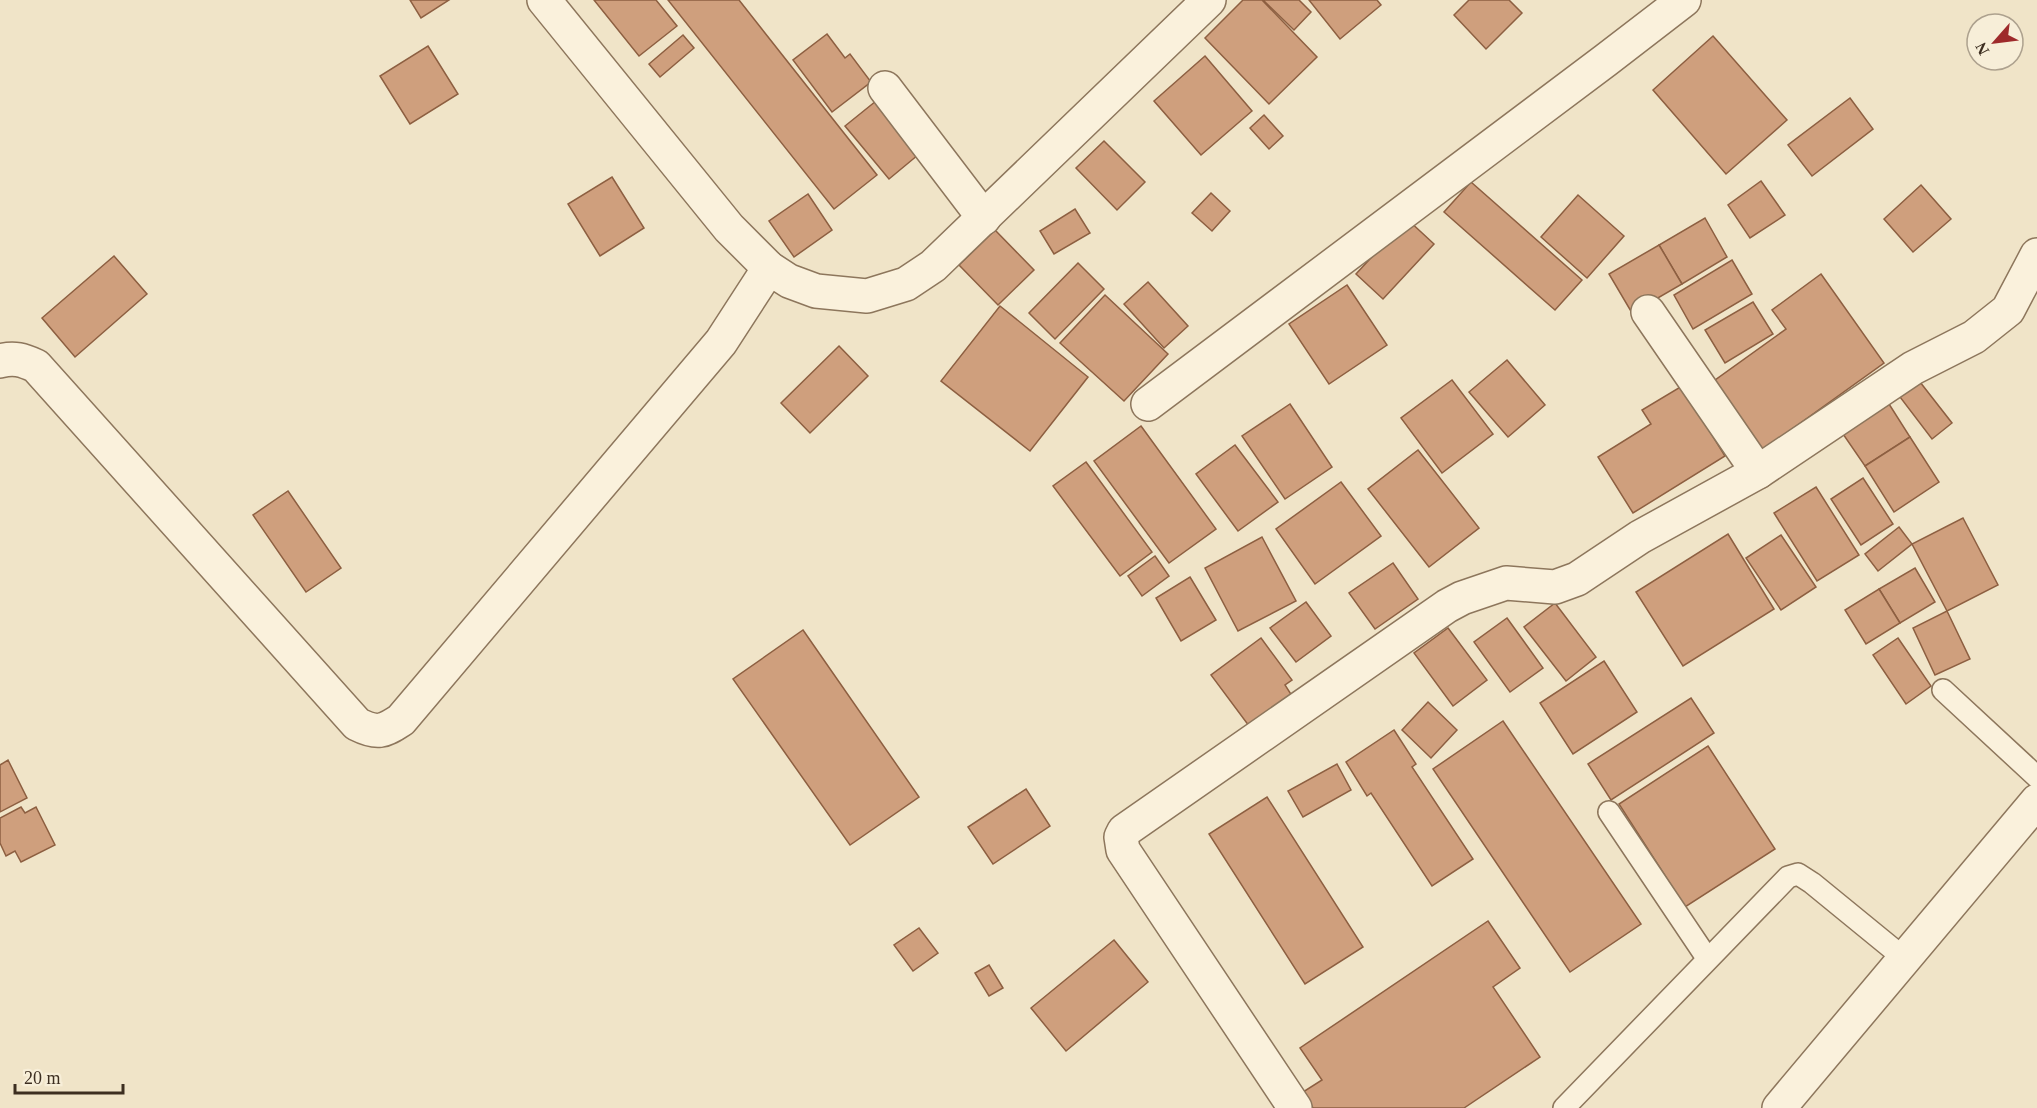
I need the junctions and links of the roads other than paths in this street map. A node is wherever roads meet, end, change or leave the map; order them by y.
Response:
1 (544, 0) edge
2 (1209, 0) edge
3 (1684, 0) edge
4 (885, 88) dead end
5 (984, 218) junction
6 (2037, 255) edge
7 (770, 268) junction
8 (1648, 312) dead end
9 (0, 361) edge
10 (1148, 404) dead end
11 (1758, 472) junction
12 (1950, 696) dead end
13 (2037, 777) edge
14 (2037, 801) edge
15 (1609, 812) dead end
16 (1897, 952) junction
17 (1707, 958) junction
18 (1295, 1108) edge
19 (1564, 1108) edge
20 (1779, 1108) edge

1 - 7 street
2 - 5 street
3 - 10 street
4 - 5 street
5 - 7 street
6 - 11 street
7 - 9 street
8 - 11 street
11 - 18 street
12 - 13 lane
14 - 16 street
15 - 17 lane
16 - 17 lane
16 - 20 street
17 - 19 lane

